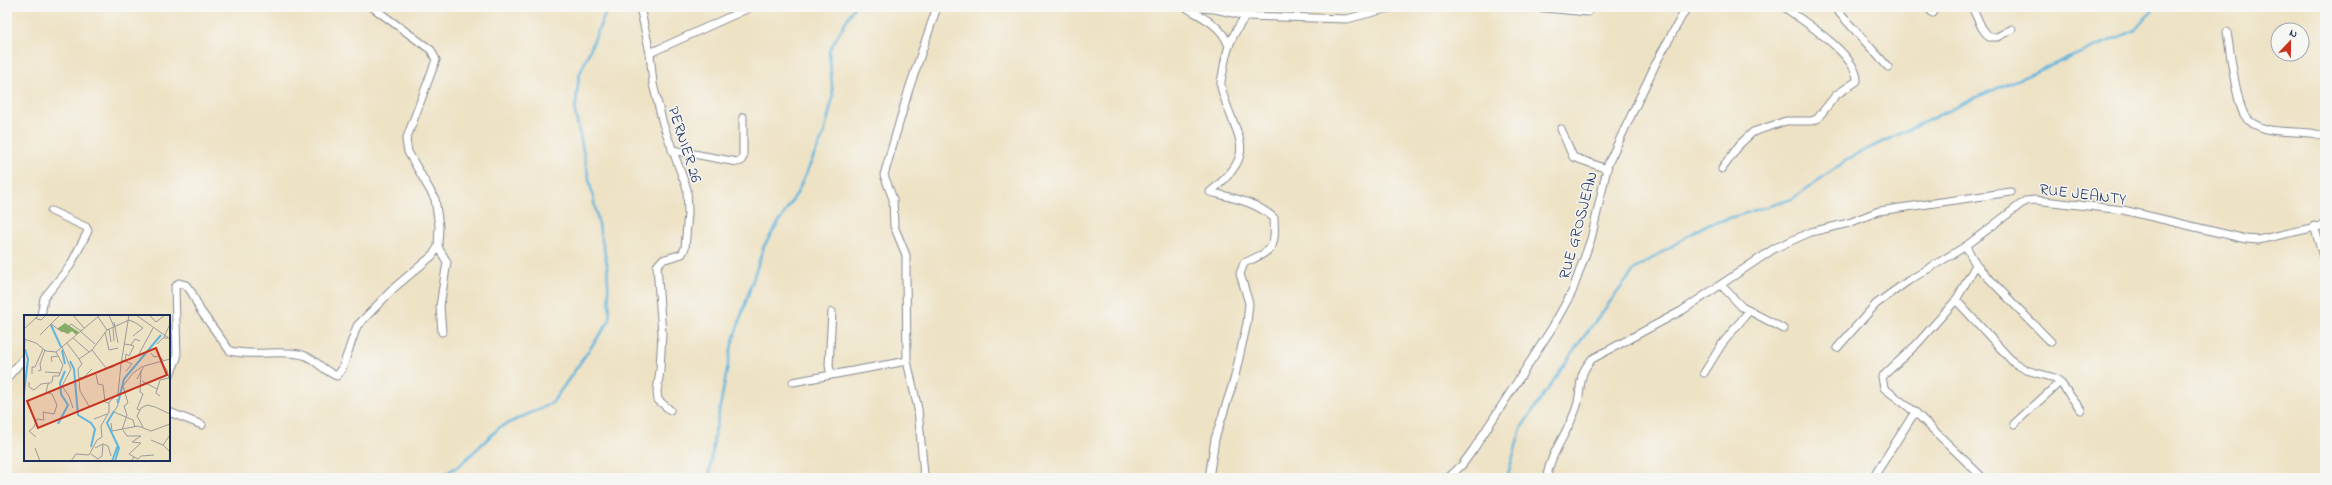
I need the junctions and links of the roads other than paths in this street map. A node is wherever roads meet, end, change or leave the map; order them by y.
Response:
1 (372, 7) edge
2 (640, 7) edge
3 (751, 7) edge
4 (937, 7) edge
5 (1186, 7) edge
6 (1394, 7) edge
7 (1534, 7) edge
8 (1687, 7) edge
9 (1784, 7) edge
10 (1834, 7) edge
11 (1927, 7) edge
12 (1972, 7) edge
13 (1588, 12) dead end
14 (1933, 14) dead end
15 (1246, 16) junction
16 (2012, 29) dead end
17 (2227, 32) dead end
18 (1228, 44) junction
19 (650, 53) junction
20 (1888, 67) dead end
21 (743, 117) dead end
22 (1561, 129) dead end
23 (2325, 139) edge
24 (672, 150) junction
25 (1607, 168) junction
26 (1722, 169) dead end
27 (2011, 192) dead end
28 (51, 211) dead end
29 (2325, 225) edge
30 (2314, 226) junction
31 (1966, 246) junction
32 (438, 247) junction
33 (2325, 263) edge
34 (1976, 265) junction
35 (1721, 285) junction
36 (1956, 300) junction
37 (1749, 311) junction
38 (832, 312) dead end
39 (41, 315) edge
40 (1784, 329) dead end
41 (442, 332) dead end
42 (2051, 342) dead end
43 (1837, 348) dead end
44 (24, 358) edge
45 (907, 361) junction
46 (1704, 372) dead end
47 (835, 374) junction
48 (170, 375) edge
49 (7, 378) edge
50 (793, 382) dead end
51 (2060, 382) junction
52 (670, 410) dead end
53 (2081, 410) dead end
54 (170, 412) edge
55 (1915, 412) junction
56 (2014, 424) dead end
57 (202, 425) dead end
58 (924, 475) dead end
59 (1209, 478) edge
60 (1448, 478) edge
61 (1547, 478) edge
62 (1873, 478) edge
63 (1983, 478) edge

1 - 32 street
2 - 19 street, PERNIER 26
3 - 19 street
4 - 45 street
5 - 15 street
5 - 18 street
6 - 15 street
7 - 13 street
8 - 25 street, RUE GROSJEAN
9 - 26 street
10 - 20 street
11 - 14 street
12 - 16 street
15 - 18 street
17 - 23 street
18 - 59 street
19 - 24 street, PERNIER 26
21 - 24 street
22 - 25 street
24 - 52 street, PERNIER 26
25 - 60 street, RUE GROSJEAN
27 - 35 street
28 - 39 street
29 - 30 street, RUE JEANTY
30 - 31 street, RUE JEANTY
30 - 33 street
31 - 34 street
31 - 43 street, RUE JEANTY
32 - 41 street
32 - 48 street
34 - 36 street
34 - 42 street
35 - 37 street
35 - 61 street
36 - 51 street
36 - 55 street
37 - 40 street
37 - 46 street
38 - 47 street
44 - 49 street
45 - 47 street
45 - 58 street
47 - 50 street
51 - 53 street
51 - 56 street
54 - 57 street
55 - 62 street
55 - 63 street

